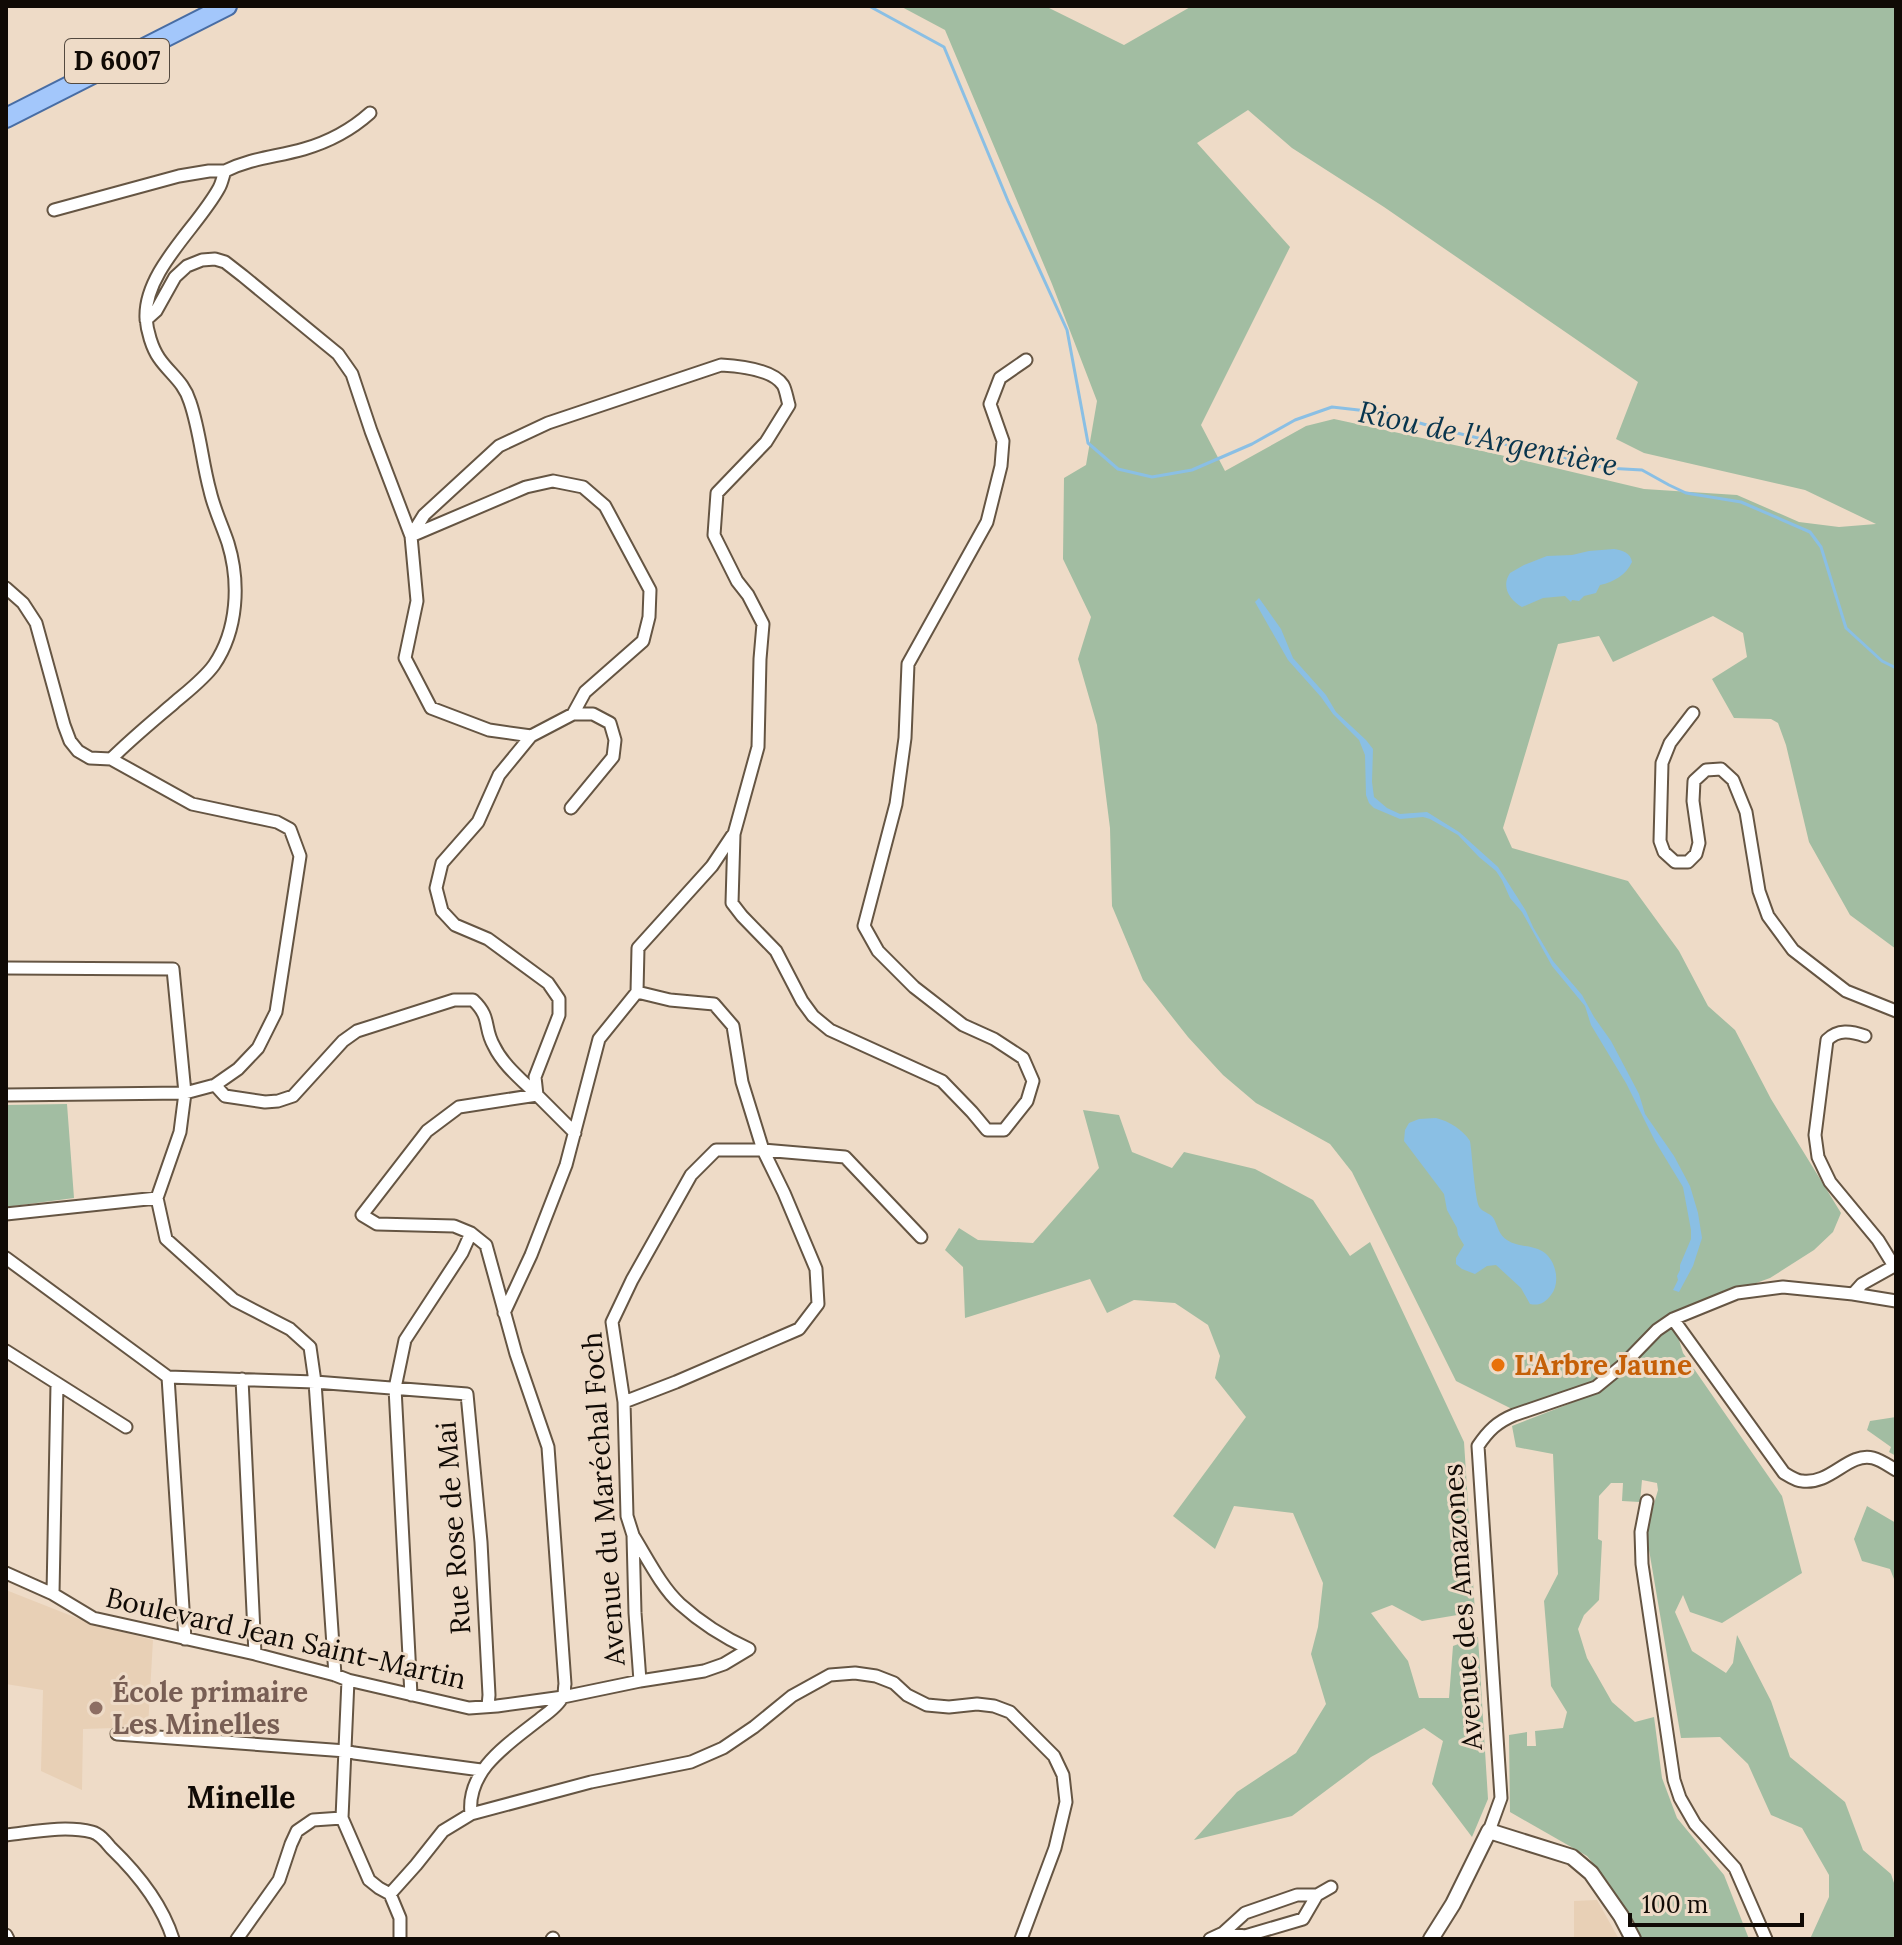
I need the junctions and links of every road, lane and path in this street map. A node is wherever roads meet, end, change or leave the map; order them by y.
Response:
1 (227, 6) edge
2 (370, 113) dead end
3 (6, 118) edge
4 (225, 171) junction
5 (54, 210) dead end
6 (146, 320) junction
7 (1026, 360) dead end
8 (411, 536) junction
9 (6, 588) edge
10 (1693, 713) dead end
11 (573, 714) junction
12 (531, 736) junction
13 (111, 759) junction
14 (571, 808) dead end
15 (734, 834) junction
16 (6, 968) edge
17 (637, 992) junction
18 (1896, 1011) edge
19 (1865, 1036) dead end
20 (215, 1085) junction
21 (185, 1093) junction
22 (6, 1095) edge
23 (537, 1095) junction
24 (575, 1133) junction
25 (763, 1150) junction
26 (157, 1198) junction
27 (6, 1214) edge
28 (471, 1233) junction
29 (921, 1237) dead end
30 (6, 1258) edge
31 (1895, 1266) edge
32 (1853, 1294) junction
33 (1896, 1301) edge
34 (504, 1313) junction
35 (1673, 1319) junction
36 (6, 1351) edge
37 (168, 1377) junction
38 (242, 1379) junction
39 (315, 1382) junction
40 (57, 1384) junction
41 (395, 1388) junction
42 (624, 1402) junction
43 (126, 1427) dead end
44 (1896, 1470) edge
45 (1647, 1501) dead end
46 (633, 1535) junction
47 (6, 1573) edge
48 (53, 1594) junction
49 (185, 1639) junction
50 (255, 1654) junction
51 (335, 1675) junction
52 (348, 1680) junction
53 (640, 1681) junction
54 (411, 1695) junction
55 (563, 1697) junction
56 (488, 1706) junction
57 (117, 1734) dead end
58 (346, 1751) junction
59 (481, 1770) junction
60 (471, 1814) junction
61 (342, 1818) junction
62 (1489, 1831) junction
63 (6, 1835) edge
64 (1331, 1887) dead end
65 (390, 1894) junction
66 (1317, 1895) junction
67 (1223, 1933) junction
68 (173, 1939) edge
69 (237, 1939) edge
70 (400, 1939) edge
71 (1021, 1939) edge
72 (1210, 1939) edge
73 (1431, 1939) edge
74 (1633, 1939) edge
75 (1766, 1939) edge

1 - 3 main road, D 6007
2 - 4 street
4 - 5 street
4 - 6 street
6 - 8 street
6 - 13 street
7 - 15 street
8 - 11 street
8 - 12 street
8 - 15 street
9 - 13 street
10 - 18 street
11 - 12 street
11 - 14 street
12 - 23 street
13 - 20 street
15 - 17 street
16 - 21 street
17 - 24 street
17 - 25 street
19 - 31 street
20 - 21 street
20 - 23 street
21 - 22 street
21 - 26 street
23 - 24 street
23 - 28 street
24 - 34 street
25 - 29 street, Avenue du Maréchal Foch
25 - 42 street, Avenue du Maréchal Foch
25 - 42 street
26 - 27 street
26 - 39 street
28 - 34 street
28 - 41 street
30 - 37 street
31 - 32 street
32 - 33 street, Avenue des Amazones
32 - 35 street, Avenue des Amazones
34 - 55 street
35 - 44 street
35 - 62 street, Avenue des Amazones
36 - 40 street
37 - 38 street
37 - 49 street
38 - 39 street
38 - 50 street
39 - 41 street
39 - 51 street
40 - 43 street
40 - 48 street
41 - 54 street
41 - 56 street, Rue Rose de Mai
42 - 46 street, Avenue du Maréchal Foch
45 - 75 street
46 - 53 street, Avenue du Maréchal Foch
46 - 53 street, Boulevard Jean Saint-Martin
47 - 48 street, Boulevard Jean Saint-Martin
48 - 49 street, Boulevard Jean Saint-Martin
49 - 50 street, Boulevard Jean Saint-Martin
50 - 51 street, Boulevard Jean Saint-Martin
51 - 52 street, Boulevard Jean Saint-Martin
52 - 54 street, Boulevard Jean Saint-Martin
52 - 58 street
53 - 55 street, Boulevard Jean Saint-Martin
54 - 56 street, Boulevard Jean Saint-Martin
55 - 56 street, Boulevard Jean Saint-Martin
55 - 59 street
57 - 58 street
58 - 59 street
58 - 61 street
59 - 60 street
60 - 65 street
60 - 71 street
61 - 65 street
61 - 69 street
62 - 73 street, Avenue des Amazones
62 - 74 street
63 - 68 street
64 - 66 street
65 - 70 street
66 - 67 street
66 - 67 street
67 - 72 street

